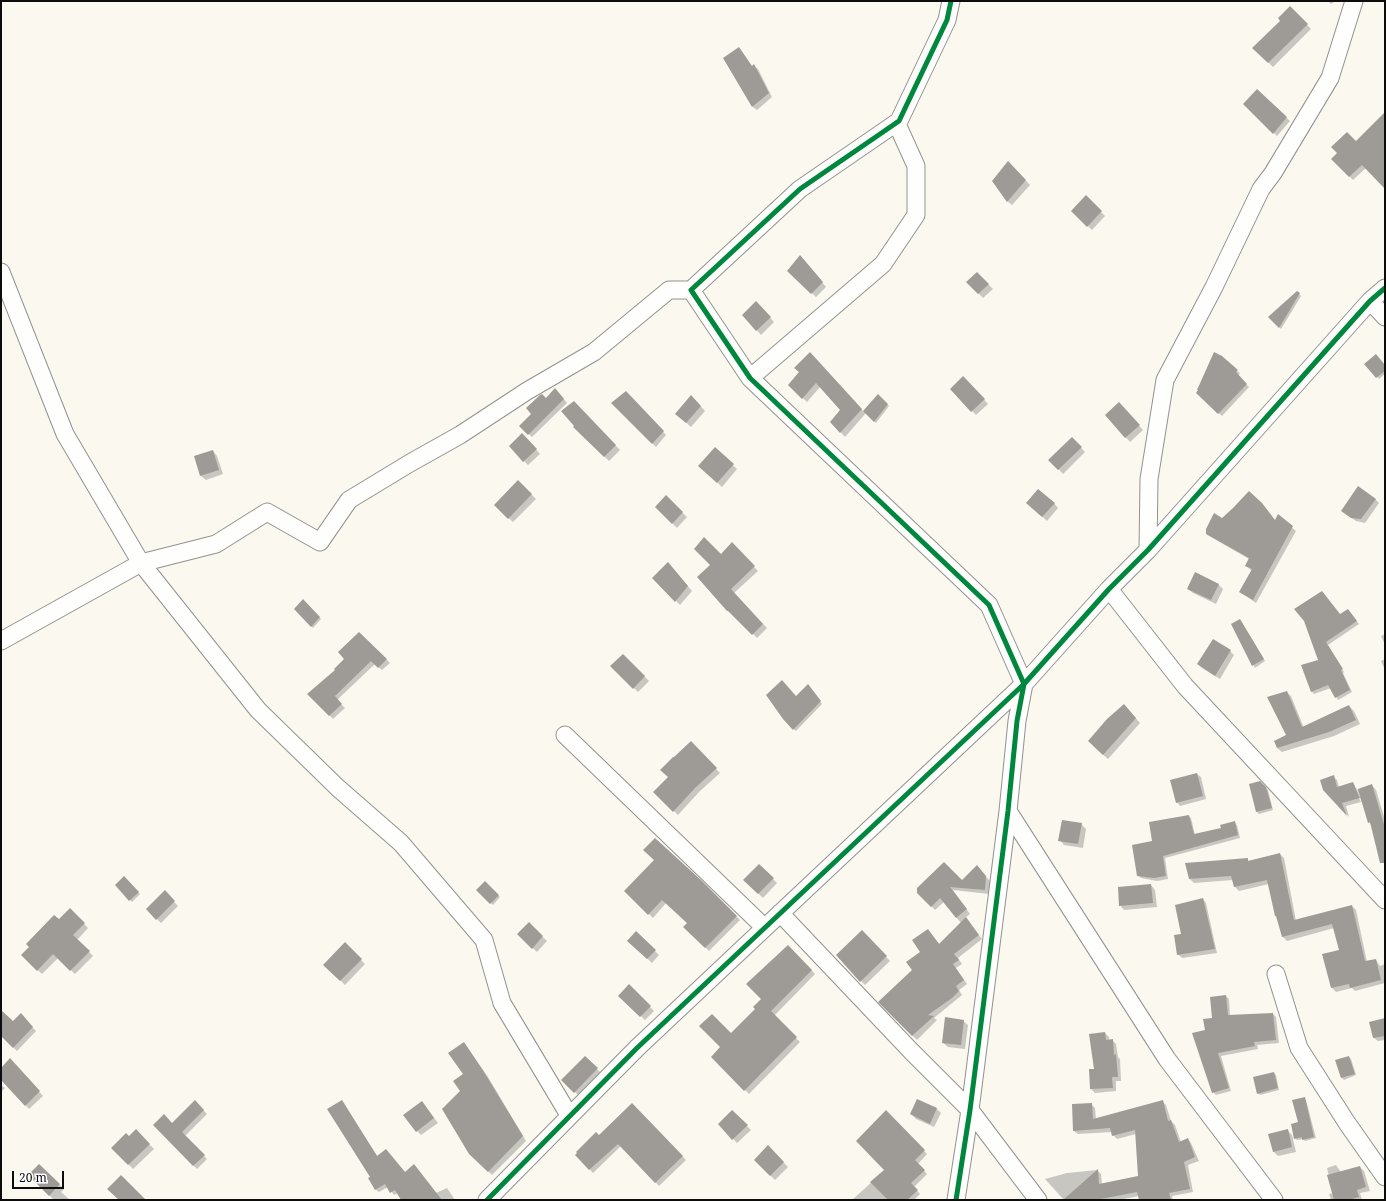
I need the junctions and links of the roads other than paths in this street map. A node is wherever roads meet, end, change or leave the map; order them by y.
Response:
1 (951, 1) edge
2 (1354, 1) edge
3 (898, 124) dead end
4 (1, 272) edge
5 (1385, 288) edge
6 (691, 290) junction
7 (1370, 301) junction
8 (1385, 317) edge
9 (750, 378) junction
10 (1148, 550) junction
11 (141, 563) junction
12 (1109, 589) junction
13 (1, 641) edge
14 (1024, 684) junction
15 (565, 735) dead end
16 (1008, 811) junction
17 (1385, 900) edge
18 (780, 913) junction
19 (764, 928) junction
20 (1276, 974) dead end
21 (970, 1110) junction
22 (569, 1115) junction
23 (1385, 1177) edge
24 (487, 1200) edge
25 (956, 1200) edge
26 (1038, 1200) edge
27 (1274, 1200) edge

1 - 6 street
2 - 10 street
3 - 9 street
4 - 11 street
5 - 7 street
6 - 9 street
6 - 11 street
7 - 8 street
7 - 10 street
9 - 14 street
10 - 12 street
11 - 13 street
11 - 22 street
12 - 14 street
12 - 17 street
14 - 16 street
14 - 18 street
15 - 19 street
16 - 21 street
16 - 27 street
18 - 19 street
18 - 21 street
19 - 22 street
20 - 23 street
21 - 25 street
21 - 26 street
22 - 24 street

